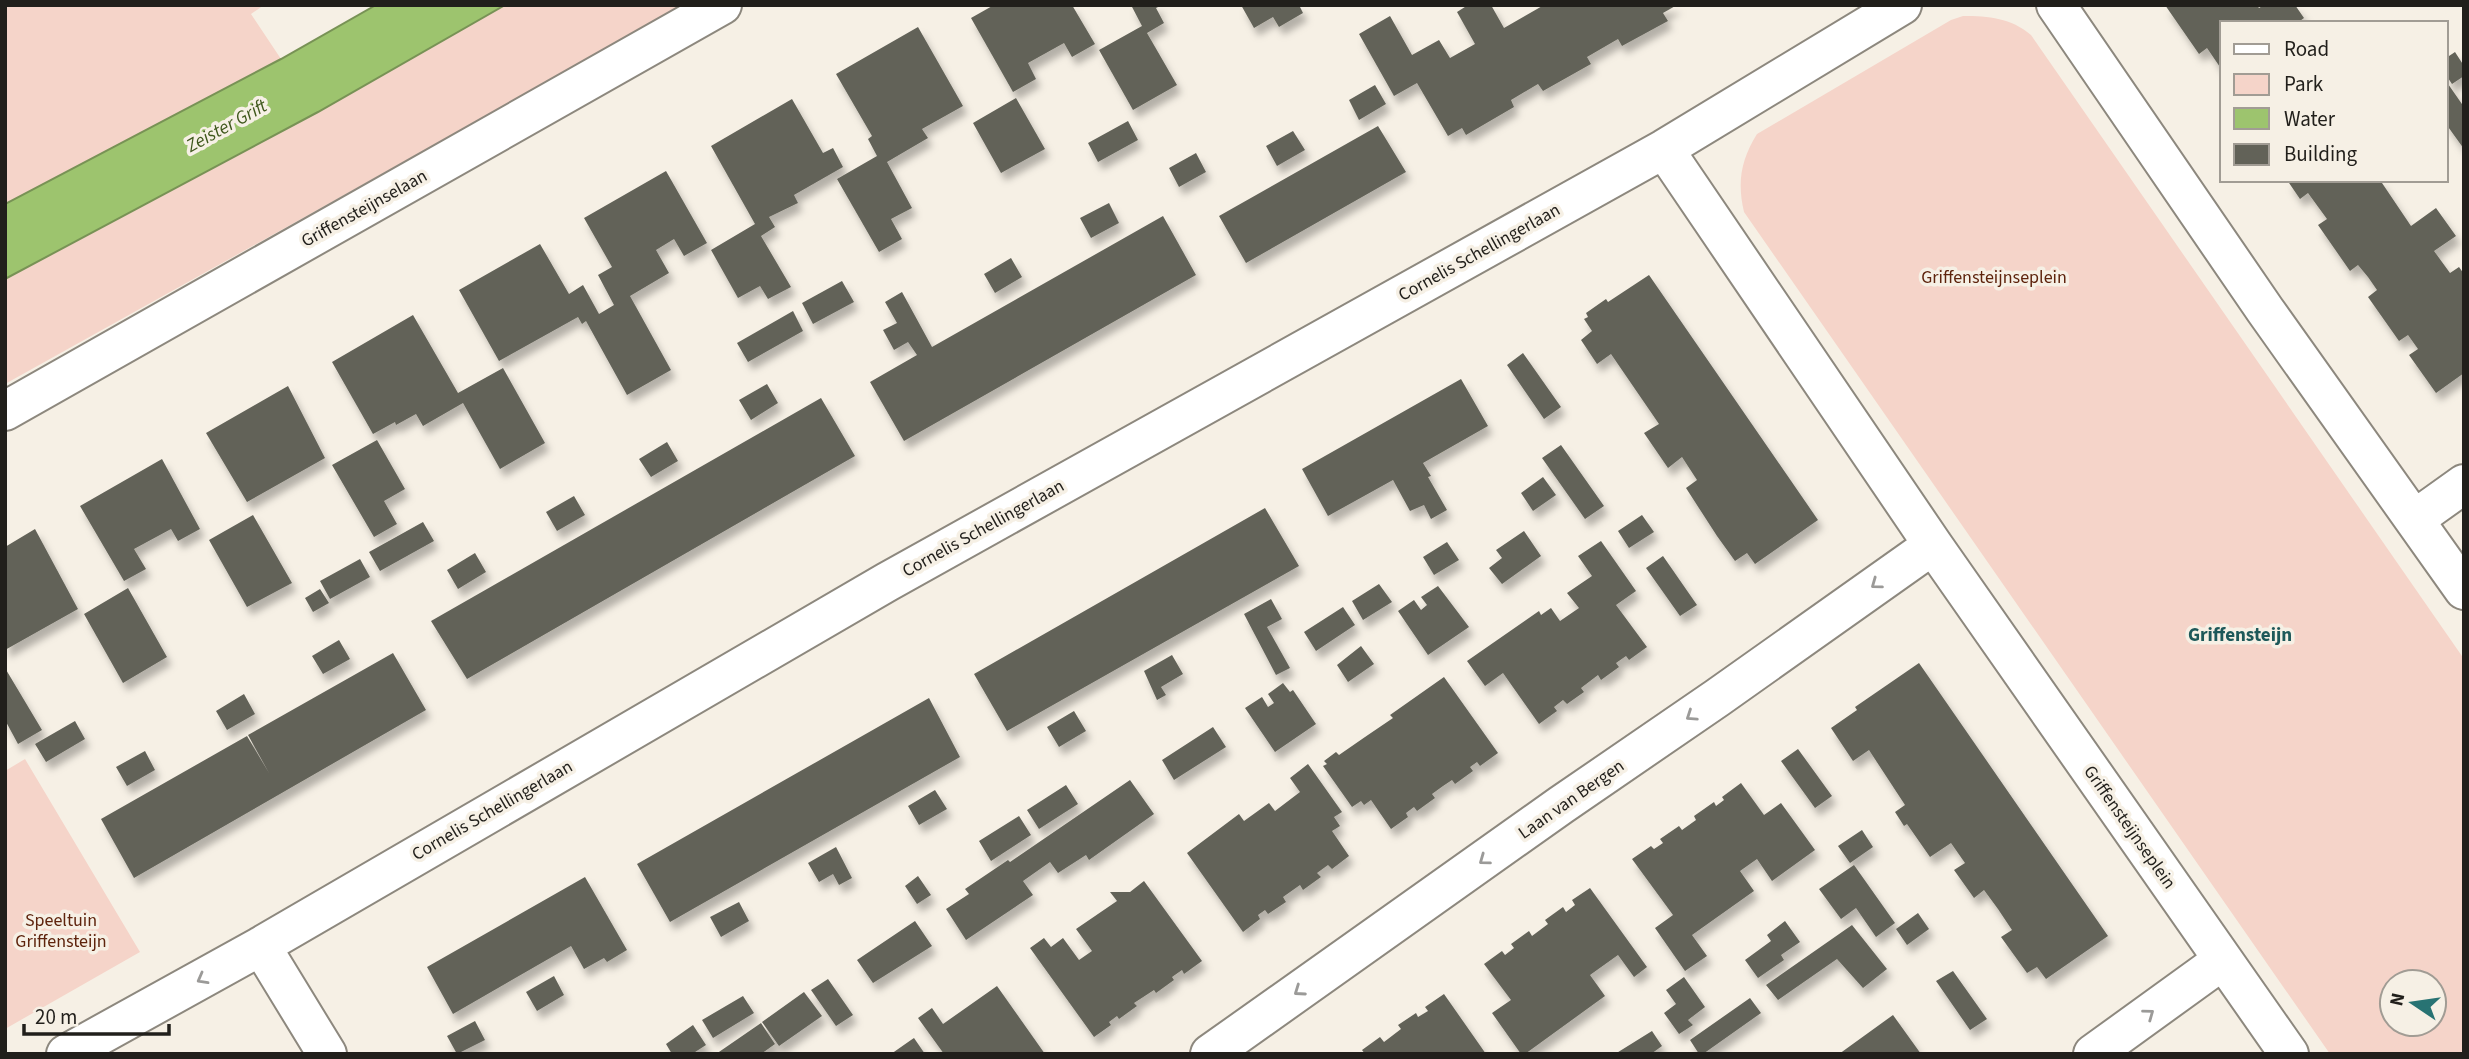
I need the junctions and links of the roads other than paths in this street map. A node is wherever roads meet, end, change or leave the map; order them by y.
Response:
1 (723, 5) edge
2 (1902, 5) edge
3 (2056, 5) edge
4 (1664, 149) junction
5 (5, 411) edge
6 (2464, 484) edge
7 (2415, 519) junction
8 (1933, 545) junction
9 (2464, 590) edge
10 (261, 946) junction
11 (2224, 960) junction
12 (66, 1054) edge
13 (327, 1054) edge
14 (1210, 1054) edge
15 (2093, 1054) edge
16 (2289, 1054) edge

1 - 5 street, Griffensteijnselaan
2 - 4 street, Cornelis Schellingerlaan
3 - 7 street
4 - 8 street, Griffensteijnseplein
4 - 10 street, Cornelis Schellingerlaan
6 - 7 street
7 - 9 street
8 - 11 street, Griffensteijnseplein
8 -> 14 street, Laan van Bergen
10 -> 12 street, Cornelis Schellingerlaan
10 - 13 street
15 -> 11 street
11 - 16 street, Griffensteijnseplein

